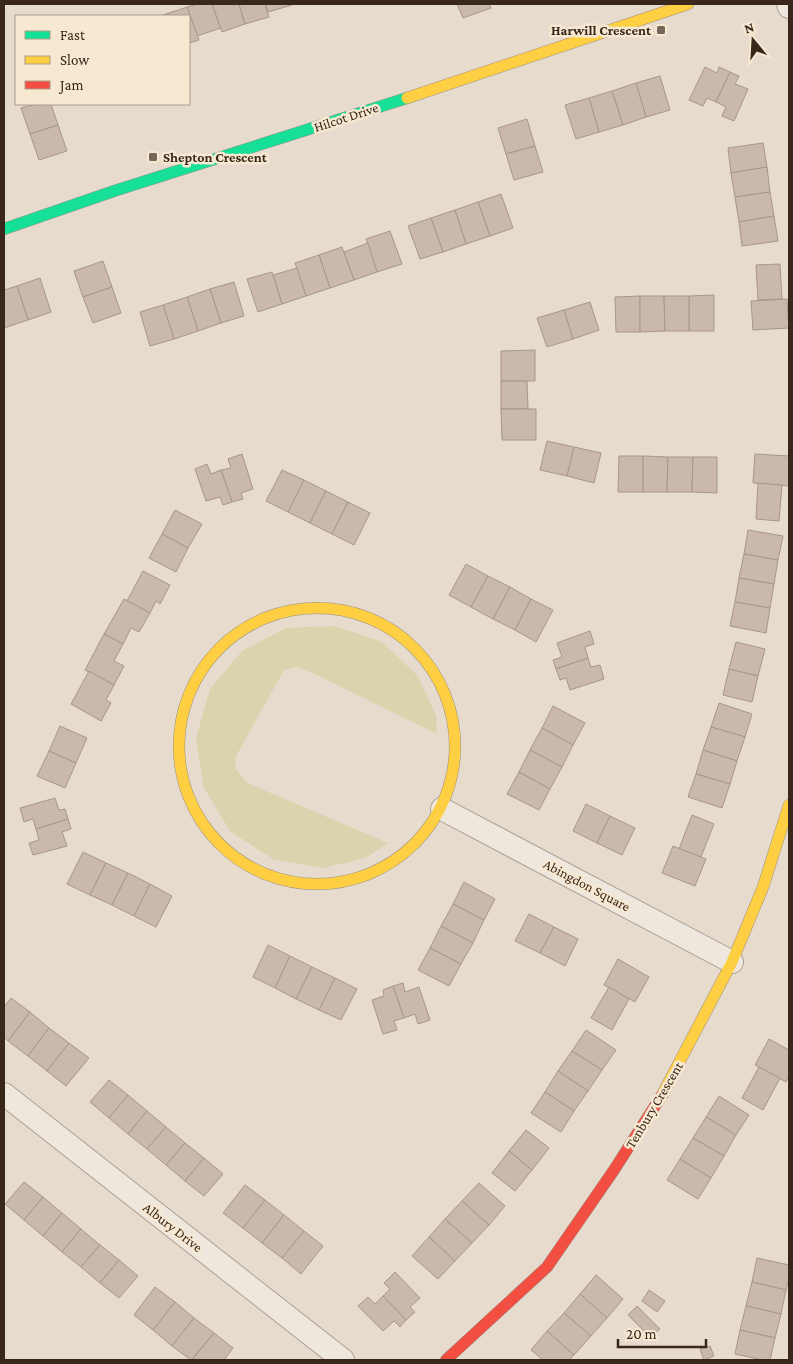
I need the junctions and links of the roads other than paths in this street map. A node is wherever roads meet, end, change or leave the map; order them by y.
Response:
1 (688, 4) edge
2 (788, 4) edge
3 (789, 7) edge
4 (4, 229) edge
5 (789, 805) edge
6 (442, 809) junction
7 (732, 962) junction
8 (4, 1094) edge
9 (343, 1360) edge
10 (446, 1360) edge

1 - 4 street, Hilcot Drive
2 - 3 street
5 - 7 street, Tenbury Crescent
6 - 6 street
6 - 7 street, Abingdon Square
7 - 10 street, Tenbury Crescent
8 - 9 street, Albury Drive

